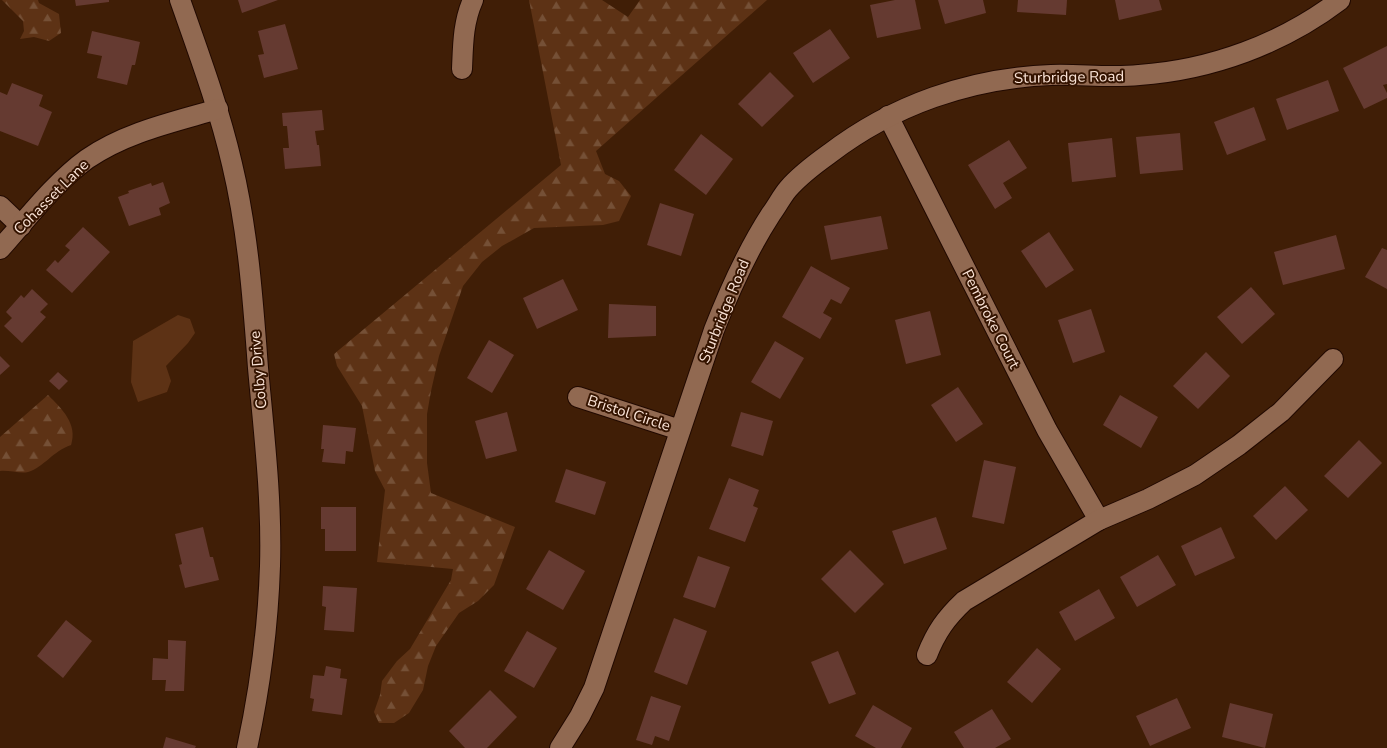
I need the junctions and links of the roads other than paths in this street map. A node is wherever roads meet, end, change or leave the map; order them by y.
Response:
1 (180, 0) edge
2 (473, 0) edge
3 (1340, 0) edge
4 (462, 68) dead end
5 (218, 109) junction
6 (888, 116) junction
7 (0, 206) edge
8 (21, 226) junction
9 (0, 249) edge
10 (1333, 359) dead end
11 (578, 397) dead end
12 (680, 430) junction
13 (1099, 520) junction
14 (927, 655) dead end
15 (247, 748) edge
16 (560, 748) edge

1 - 5 street, Colby Drive
2 - 4 street
3 - 6 street, Sturbridge Road
5 - 8 street, Cohasset Lane
5 - 15 street, Colby Drive
6 - 12 street, Sturbridge Road
6 - 13 street, Pembroke Court
7 - 8 street
8 - 9 street, Cohasset Lane
10 - 13 street
11 - 12 street, Bristol Circle
12 - 16 street, Sturbridge Road
13 - 14 street

